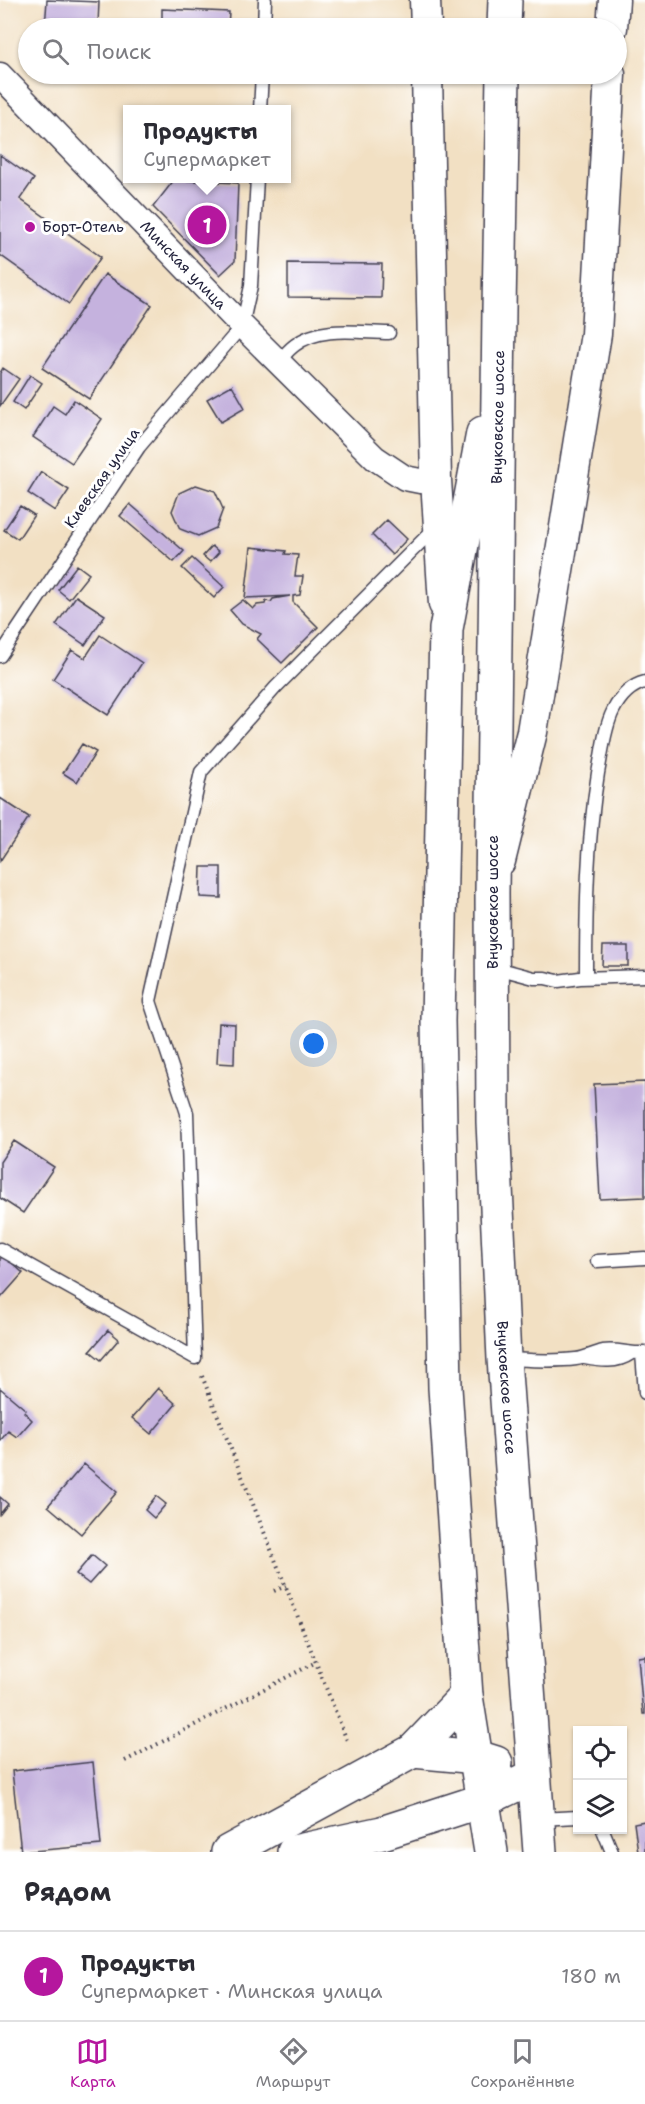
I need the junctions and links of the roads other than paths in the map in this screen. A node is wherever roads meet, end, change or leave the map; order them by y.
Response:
1 (265, 0) edge
2 (425, 0) edge
3 (505, 0) edge
4 (614, 0) edge
5 (264, 18) edge
6 (426, 18) edge
7 (504, 18) edge
8 (613, 18) edge
9 (261, 84) edge
10 (427, 84) edge
11 (503, 84) edge
12 (609, 84) edge
13 (3, 86) edge
14 (260, 105) edge
15 (257, 183) edge
16 (242, 326) junction
17 (389, 333) dead end
18 (499, 342) junction
19 (279, 362) junction
20 (436, 480) junction
21 (439, 525) junction
22 (446, 629) junction
23 (0, 656) edge
24 (645, 682) edge
25 (492, 893) junction
26 (493, 967) junction
27 (645, 975) edge
28 (583, 978) junction
29 (0, 1249) edge
30 (645, 1258) edge
31 (597, 1261) dead end
32 (639, 1353) edge
33 (504, 1359) junction
34 (645, 1393) edge
35 (466, 1696) junction
36 (413, 1751) junction
37 (477, 1757) junction
38 (534, 1776) junction
39 (484, 1800) junction
40 (573, 1817) edge
41 (537, 1820) junction
42 (605, 1834) edge
43 (228, 1852) edge
44 (294, 1852) edge
45 (491, 1852) edge
46 (540, 1852) edge
47 (612, 1852) edge

1 - 5 lane
2 - 6 street
3 - 7 main road
4 - 8 street
9 - 14 lane
10 - 20 street
11 - 18 main road
12 - 25 street
13 - 16 street, Минская улица
15 - 16 lane
16 - 19 street, Минская улица
16 - 23 lane, Киевская улица
17 - 19 lane
18 - 22 main road, Внуковское шоссе
18 - 25 main road, Внуковское шоссе
19 - 20 street, Минская улица
20 - 21 street
21 - 22 street
21 - 29 lane
22 - 35 main road, Внуковское шоссе
24 - 28 lane
25 - 26 main road, Внуковское шоссе
26 - 28 lane
26 - 33 main road, Внуковское шоссе
27 - 28 lane
30 - 31 lane
32 - 33 lane
32 - 34 lane
33 - 38 main road, Внуковское шоссе
35 - 36 main road
35 - 37 main road, Внуковское шоссе
36 - 37 main road
36 - 43 main road
37 - 38 main road
37 - 39 main road, Внуковское шоссе
38 - 39 main road
38 - 41 main road, Внуковское шоссе
39 - 44 main road
39 - 45 main road, Внуковское шоссе
40 - 41 lane
41 - 46 main road, Внуковское шоссе
42 - 47 lane

